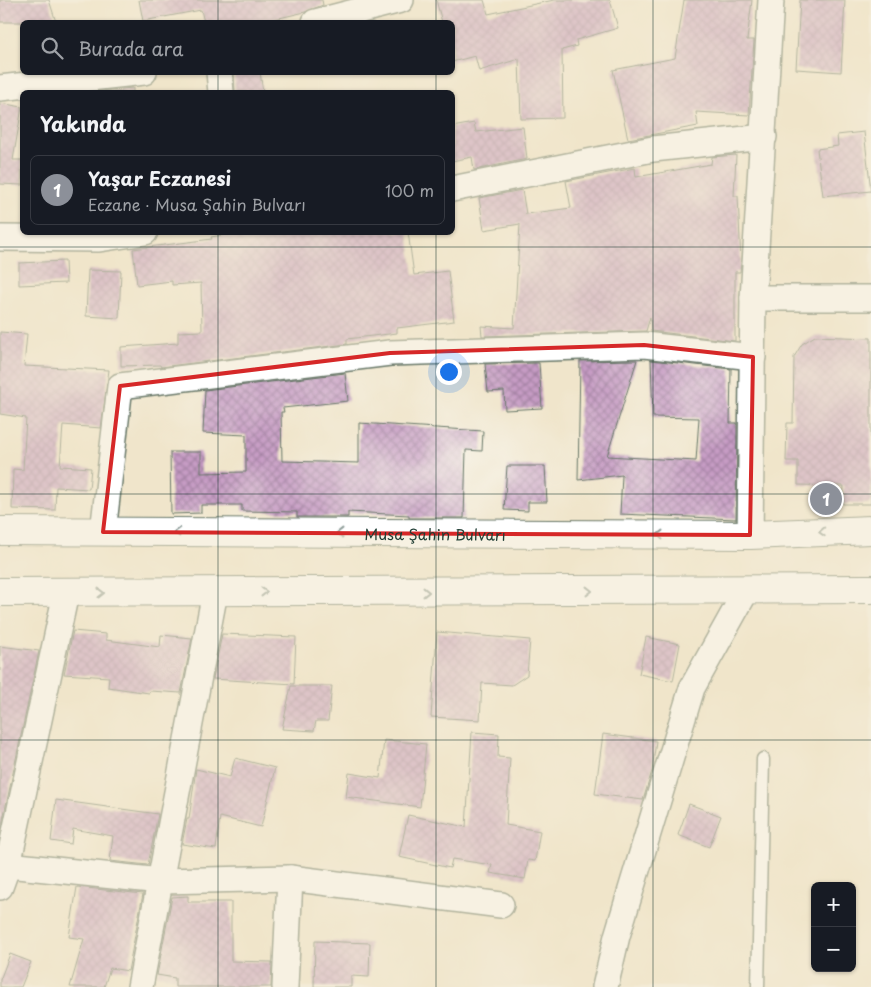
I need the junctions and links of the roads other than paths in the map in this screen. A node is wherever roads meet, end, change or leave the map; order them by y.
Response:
1 (401, 0) edge
2 (771, 0) edge
3 (323, 20) edge
4 (117, 75) edge
5 (219, 75) edge
6 (0, 88) edge
7 (221, 90) edge
8 (764, 137) junction
9 (455, 189) edge
10 (125, 235) edge
11 (0, 238) edge
12 (753, 298) junction
13 (871, 298) edge
14 (753, 356) junction
15 (871, 530) edge
16 (0, 531) edge
17 (103, 532) junction
18 (750, 535) junction
19 (871, 589) edge
20 (746, 591) junction
21 (0, 592) edge
22 (215, 592) junction
23 (66, 593) junction
24 (763, 758) dead end
25 (4, 876) edge
26 (290, 878) junction
27 (161, 880) junction
28 (501, 906) dead end
29 (140, 987) edge
30 (284, 987) edge
31 (605, 987) edge
32 (758, 987) edge

1 - 3 street
2 - 8 street
4 - 6 street
5 - 7 street
8 - 9 street
8 - 12 street
10 - 11 street
12 - 13 street
12 - 14 street
14 - 17 street
14 - 18 street
15 -> 18 main road, Musa Şahin Bulvarı
16 - 17 main road, Musa Şahin Bulvarı
18 -> 17 main road, Musa Şahin Bulvarı
19 - 20 main road
22 -> 20 main road
20 - 31 street
21 - 23 main road
23 -> 22 main road
22 - 27 street
23 - 25 street
24 - 32 lane
25 - 27 street
26 - 27 street
26 - 28 street
26 - 30 street
27 - 29 street

